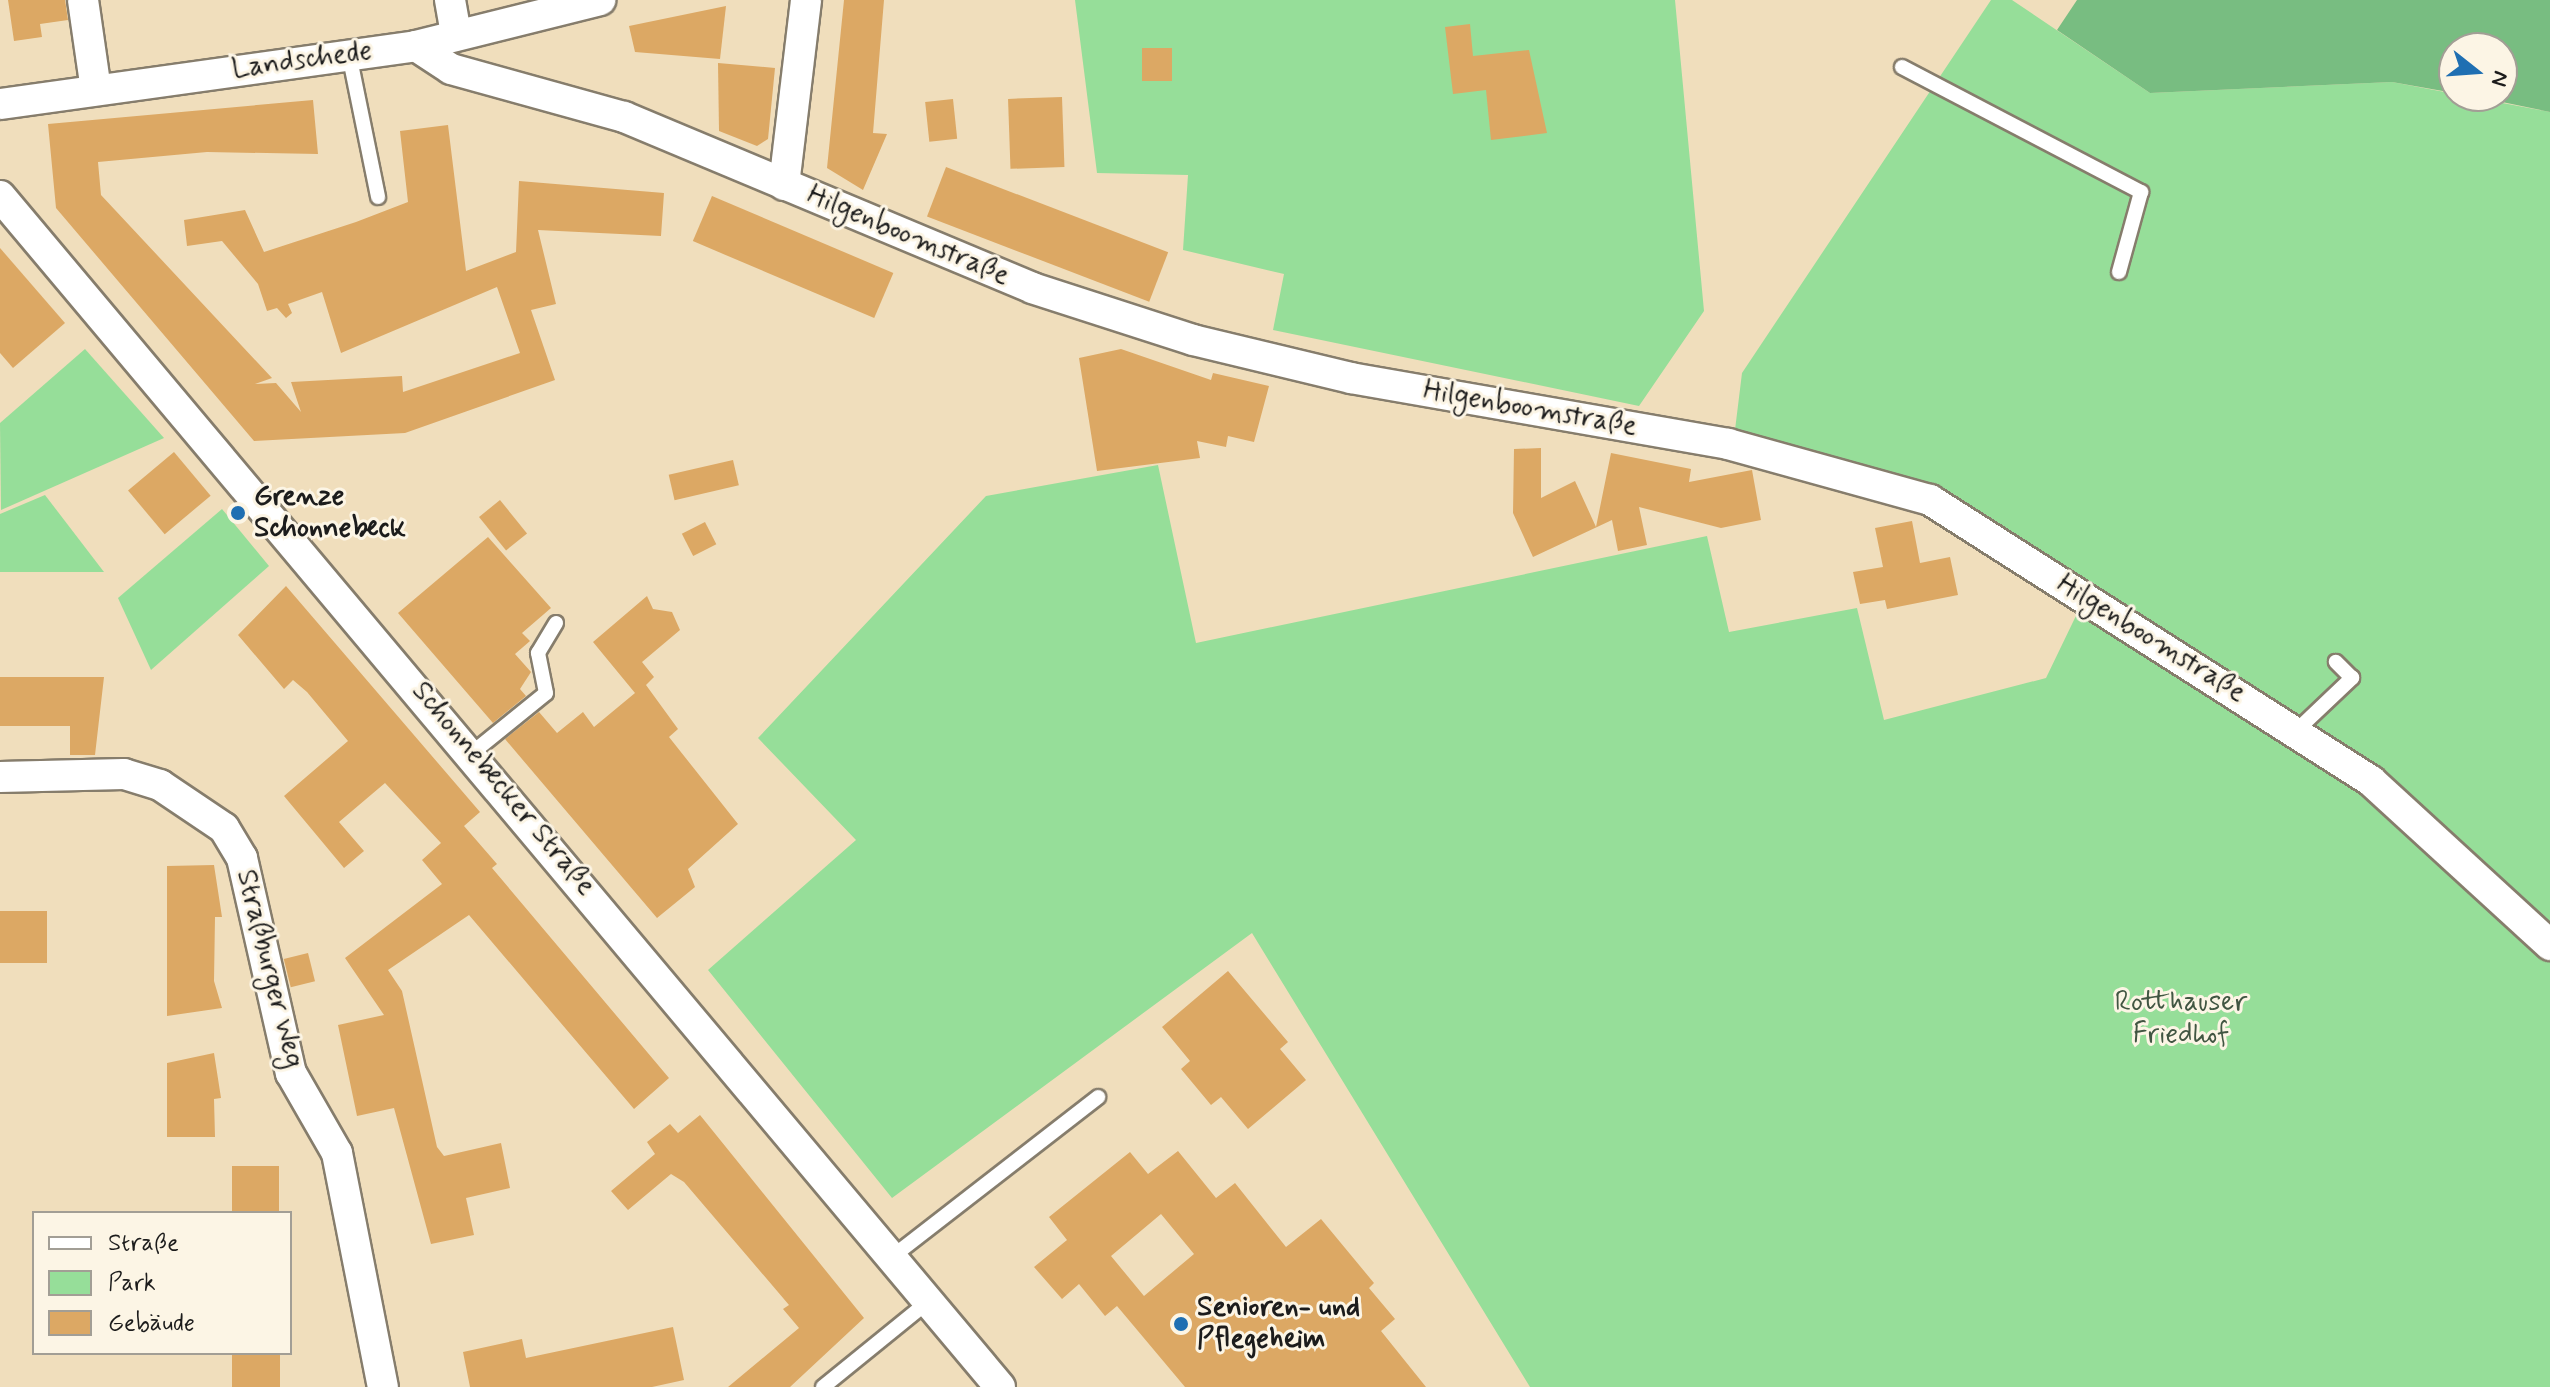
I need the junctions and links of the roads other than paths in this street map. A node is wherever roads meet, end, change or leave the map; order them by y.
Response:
1 (83, 0) edge
2 (450, 0) edge
3 (600, 0) edge
4 (806, 0) edge
5 (456, 35) junction
6 (416, 46) junction
7 (349, 54) junction
8 (1902, 67) dead end
9 (96, 90) junction
10 (0, 104) edge
11 (784, 185) junction
12 (0, 196) edge
13 (378, 197) dead end
14 (2119, 272) dead end
15 (556, 623) dead end
16 (2336, 662) dead end
17 (2295, 732) junction
18 (472, 753) junction
19 (0, 777) edge
20 (2550, 945) edge
21 (1098, 1097) dead end
22 (892, 1257) junction
23 (929, 1301) junction
24 (383, 1387) edge
25 (823, 1387) edge
26 (1000, 1387) edge

1 - 9 street
2 - 5 street
3 - 5 street, Landschede
4 - 11 street
5 - 6 street, Landschede
6 - 7 street, Landschede
6 - 11 street, Hilgenboomstraße
7 - 9 street, Landschede
7 - 13 lane
8 - 14 lane
9 - 10 street, Landschede
11 - 17 street, Hilgenboomstraße
12 - 18 street, Schonnebecker Straße
15 - 18 lane
16 - 17 lane
17 - 20 street, Hilgenboomstraße
18 - 22 street, Schonnebecker Straße
19 - 24 street, Straßburger Weg
21 - 22 lane
22 - 23 street, Schonnebecker Straße
23 - 25 lane
23 - 26 street, Schonnebecker Straße

